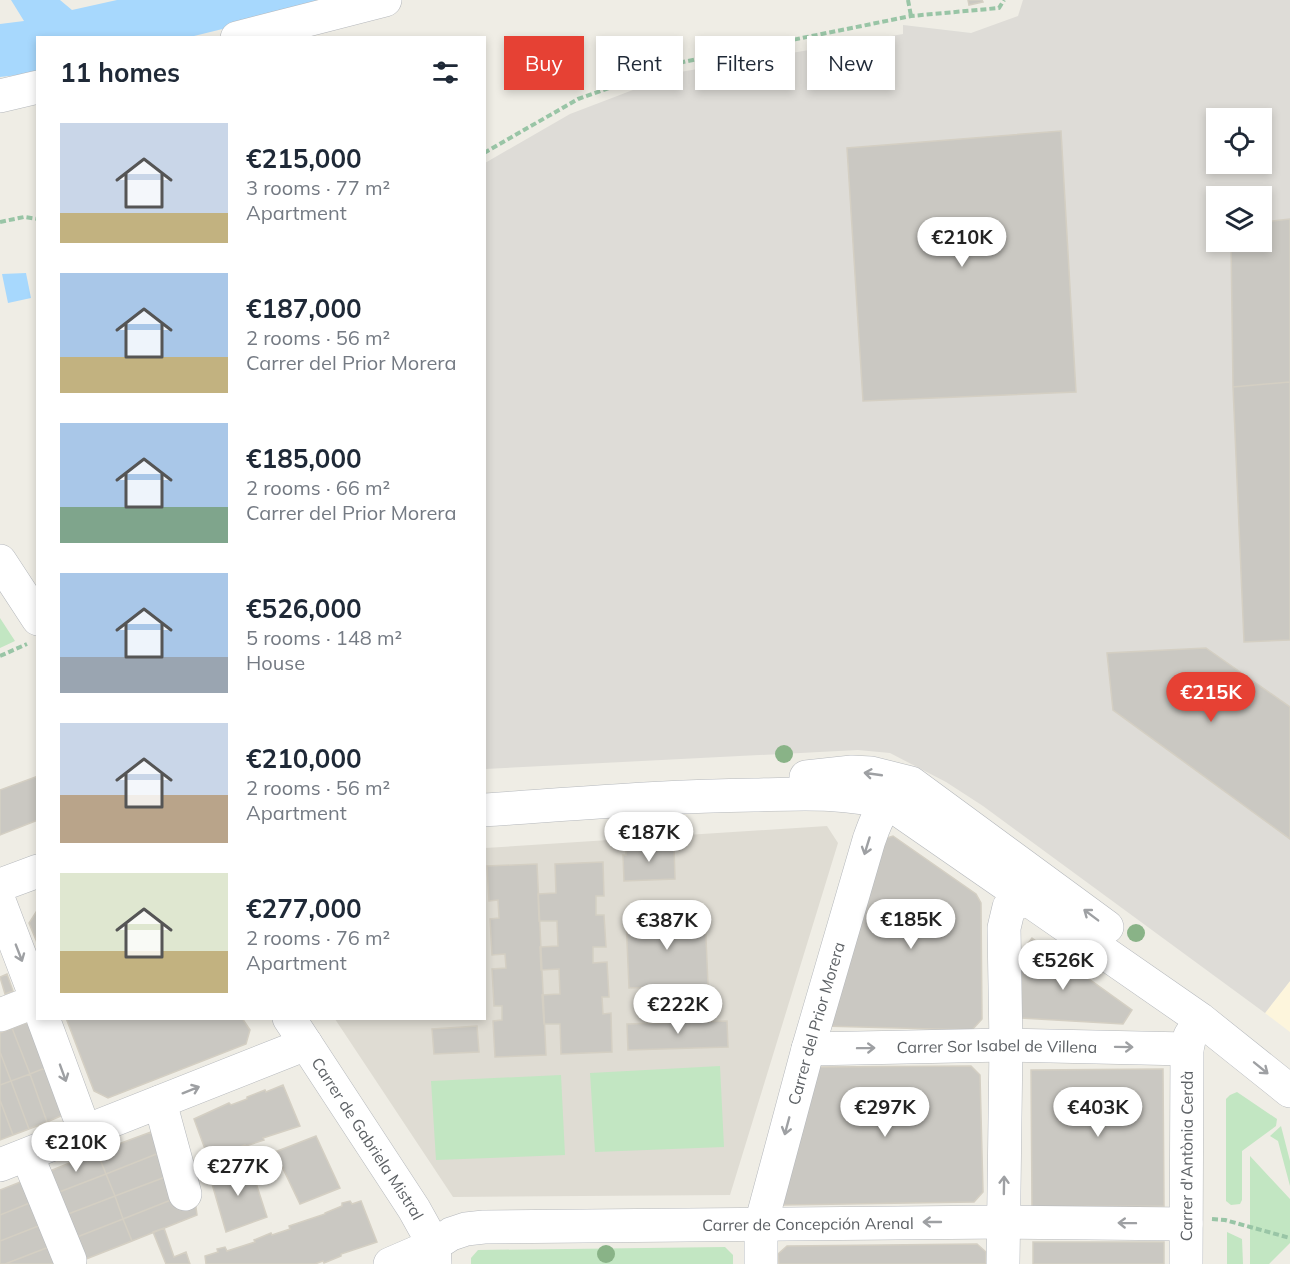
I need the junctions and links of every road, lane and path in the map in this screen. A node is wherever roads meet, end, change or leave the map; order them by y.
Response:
1 (385, 0) edge
2 (908, 0) edge
3 (1004, 0) edge
4 (911, 16) junction
5 (245, 36) edge
6 (36, 87) edge
7 (0, 96) edge
8 (486, 152) edge
9 (36, 219) edge
10 (0, 222) edge
11 (0, 561) edge
12 (33, 632) edge
13 (0, 656) edge
14 (711, 795) junction
15 (890, 804) junction
16 (486, 810) edge
17 (36, 872) edge
18 (1027, 883) junction
19 (0, 885) edge
20 (0, 903) edge
21 (36, 1000) edge
22 (36, 1009) edge
23 (0, 1015) edge
24 (43, 1020) edge
25 (1200, 1020) junction
26 (298, 1031) edge
27 (1006, 1045) junction
28 (808, 1049) junction
29 (1187, 1049) junction
30 (1290, 1061) edge
31 (1290, 1091) edge
32 (160, 1102) junction
33 (85, 1132) junction
34 (14, 1160) edge
35 (185, 1194) dead end
36 (1003, 1222) junction
37 (1199, 1222) junction
38 (761, 1224) junction
39 (1290, 1238) edge
40 (434, 1255) edge
41 (70, 1260) dead end
42 (390, 1264) edge
43 (761, 1264) edge
44 (1003, 1264) edge
45 (1186, 1264) edge

1 - 5 street
2 - 4 path
3 - 4 path
4 - 8 path
6 - 7 street
9 - 10 path
11 - 12 street
12 - 13 path
14 - 15 street
14 - 16 street
18 -> 14 street
15 - 18 street
15 -> 28 street, Carrer del Prior Morera
17 - 19 street
18 - 25 street
18 - 27 street
30 -> 18 street
20 -> 21 street
22 - 23 street
24 -> 33 street
25 - 29 street
25 -> 31 street
32 -> 26 street
26 - 40 street, Carrer de Gabriela Mistral
28 -> 27 street, Carrer Sor Isabel de Villena
27 -> 29 street, Carrer Sor Isabel de Villena
36 -> 27 street
28 -> 38 street, Carrer del Prior Morera
29 - 37 street, Carrer d'Antònia Cerdà
32 - 33 street
32 - 35 street
33 - 34 street
34 - 41 street
37 -> 36 street, Carrer de Concepción Arenal
36 -> 38 street, Carrer de Concepción Arenal
36 - 44 street
37 - 39 path
37 - 45 street, Carrer d'Antònia Cerdà
38 - 40 street, Carrer de Concepción Arenal
38 - 43 street, Carrer del Prior Morera
40 - 42 street, Carrer de Concepción Arenal

